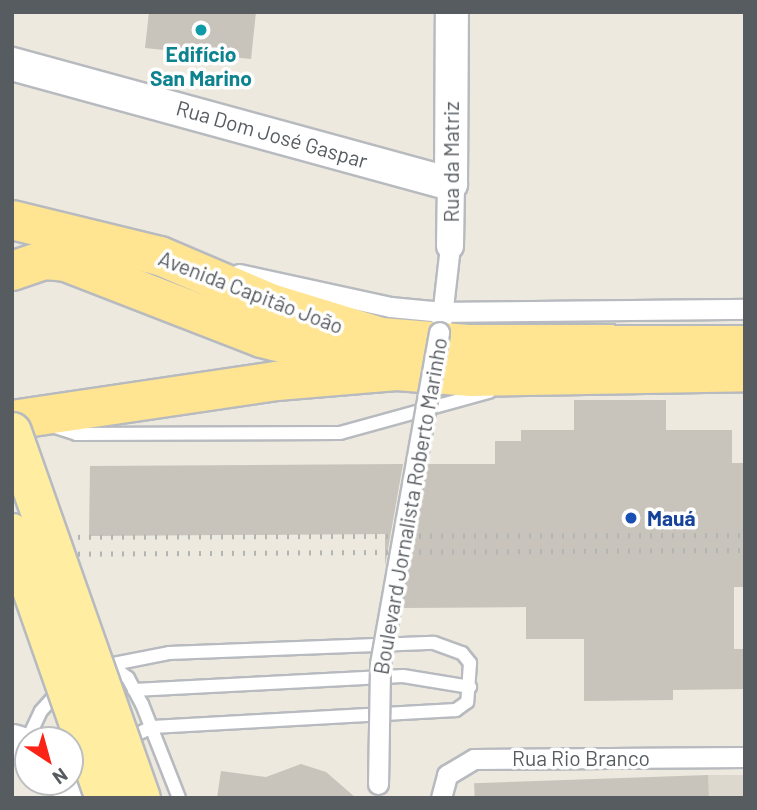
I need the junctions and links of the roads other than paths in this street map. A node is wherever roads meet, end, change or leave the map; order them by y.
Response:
1 (452, 12) edge
2 (12, 64) edge
3 (451, 184) junction
4 (12, 220) edge
5 (450, 246) joint
6 (160, 256) junction
7 (12, 271) edge
8 (745, 309) edge
9 (443, 312) junction
10 (745, 345) edge
11 (397, 371) junction
12 (745, 372) edge
13 (526, 376) junction
14 (20, 423) edge
15 (12, 533) edge
16 (108, 663) junction
17 (470, 687) junction
18 (134, 690) junction
19 (33, 726) edge
20 (152, 727) junction
21 (745, 757) edge
22 (84, 765) edge
23 (378, 784) dead end
24 (105, 798) edge
25 (141, 798) edge
26 (179, 798) edge
27 (441, 798) edge

1 - 3 street, Rua da Matriz
2 - 3 street, Rua Dom José Gaspar
3 - 5 street, Rua da Matriz
4 - 6 highway, Avenida Capitão João
5 - 9 street, Rua da Matriz
6 - 9 street
6 - 10 highway, Avenida Capitão João
7 - 11 highway
8 - 9 street
9 - 23 street, Boulevard Jornalista Roberto Marinho, bridge
11 - 13 highway
11 - 14 highway
12 - 13 highway
13 - 14 lane
14 - 25 main road, bridge
15 - 24 main road, bridge
16 - 17 lane
16 - 18 lane
16 - 19 lane
17 - 18 lane
17 - 20 lane
18 - 20 lane
20 - 22 lane
20 - 26 lane
21 - 27 street, Rua Rio Branco

